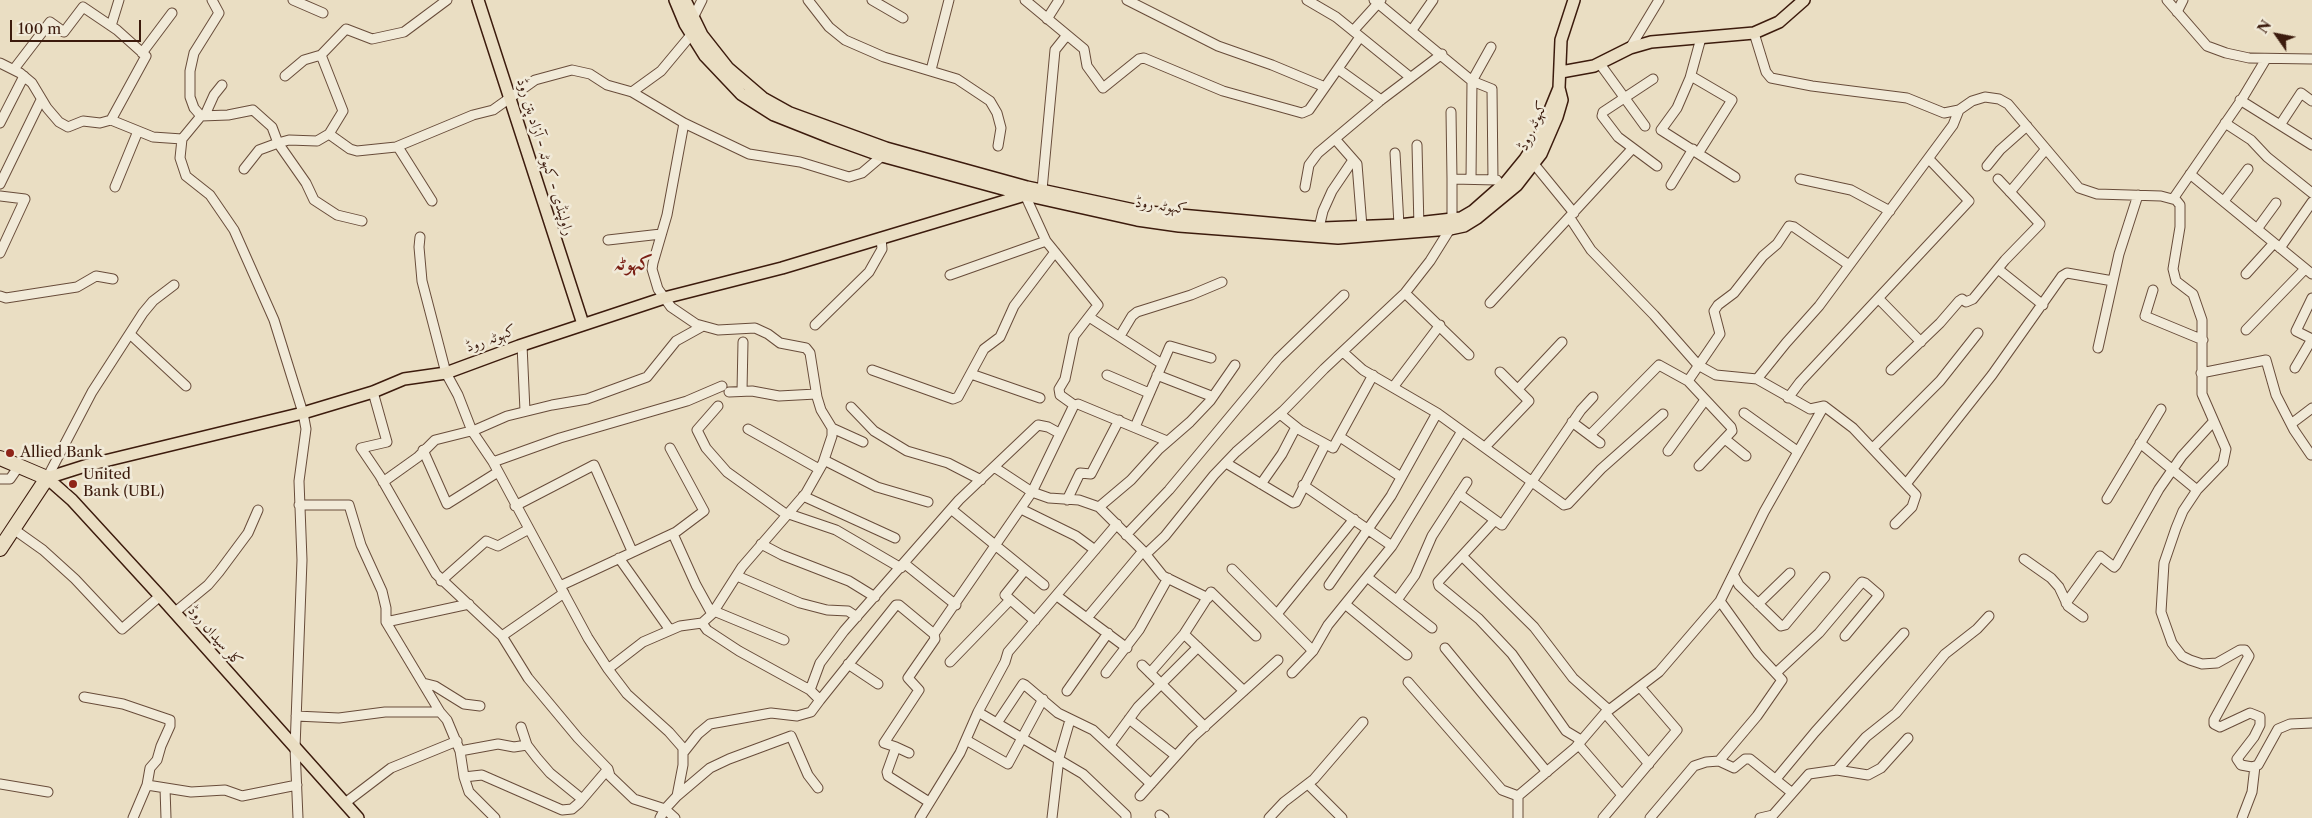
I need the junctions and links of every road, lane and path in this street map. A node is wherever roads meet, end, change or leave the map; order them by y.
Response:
1 (119, 0) edge
2 (212, 0) edge
3 (293, 0) edge
4 (478, 0) edge
5 (675, 0) edge
6 (685, 0) edge
7 (702, 0) edge
8 (808, 0) edge
9 (872, 0) edge
10 (949, 0) edge
11 (1025, 0) edge
12 (1059, 0) edge
13 (1127, 0) edge
14 (1307, 0) edge
15 (1433, 0) edge
16 (1574, 0) edge
17 (1659, 0) edge
18 (1804, 0) edge
19 (2167, 0) edge
20 (2183, 0) edge
21 (443, 1) edge
22 (1378, 1) edge
23 (2177, 12) junction
24 (172, 13) dead end
25 (323, 13) dead end
26 (693, 18) junction
27 (903, 18) dead end
28 (1047, 18) junction
29 (110, 26) junction
30 (1412, 30) junction
31 (1754, 33) junction
32 (1356, 34) junction
33 (692, 35) junction
34 (1067, 35) junction
35 (1701, 38) junction
36 (1491, 47) dead end
37 (1630, 48) junction
38 (142, 53) junction
39 (1442, 54) junction
40 (321, 55) junction
41 (2266, 58) junction
42 (2312, 59) edge
43 (0, 63) edge
44 (1600, 64) junction
45 (1338, 69) junction
46 (14, 70) junction
47 (931, 70) junction
48 (1561, 72) junction
49 (24, 76) junction
50 (285, 76) dead end
51 (1691, 76) junction
52 (1410, 77) junction
53 (1653, 79) dead end
54 (1472, 81) junction
55 (222, 86) dead end
56 (1325, 87) junction
57 (1559, 88) junction
58 (632, 92) junction
59 (512, 98) junction
60 (1624, 98) junction
61 (42, 100) junction
62 (1381, 100) junction
63 (2240, 100) junction
64 (2312, 101) edge
65 (1958, 110) junction
66 (1451, 112) dead end
67 (203, 115) junction
68 (111, 120) junction
69 (0, 123) edge
70 (684, 123) junction
71 (2225, 123) junction
72 (2280, 125) junction
73 (1645, 126) dead end
74 (2027, 126) junction
75 (138, 132) junction
76 (329, 134) junction
77 (182, 139) junction
78 (1335, 139) junction
79 (278, 142) junction
80 (1417, 145) dead end
81 (2312, 145) edge
82 (398, 146) junction
83 (998, 146) dead end
84 (1632, 149) junction
85 (2046, 149) junction
86 (1696, 151) junction
87 (1395, 153) dead end
88 (882, 156) junction
89 (1929, 159) junction
90 (1353, 160) junction
91 (1534, 164) junction
92 (1657, 166) dead end
93 (1986, 166) dead end
94 (244, 169) dead end
95 (2248, 169) dead end
96 (2190, 174) junction
97 (1735, 177) dead end
98 (1452, 179) junction
99 (1471, 179) junction
100 (1800, 179) dead end
101 (1998, 179) dead end
102 (1493, 180) junction
103 (1507, 181) junction
104 (0, 184) edge
105 (1671, 185) dead end
106 (115, 187) dead end
107 (1305, 187) dead end
108 (1042, 190) junction
109 (1026, 191) junction
110 (2010, 192) junction
111 (2312, 193) edge
112 (2138, 195) junction
113 (0, 196) edge
114 (2173, 199) junction
115 (432, 201) dead end
116 (2224, 201) junction
117 (2312, 202) edge
118 (2276, 203) dead end
119 (1890, 211) junction
120 (1572, 215) junction
121 (362, 221) dead end
122 (1399, 225) junction
123 (1451, 225) junction
124 (1362, 227) junction
125 (1418, 227) junction
126 (2257, 229) junction
127 (1318, 233) junction
128 (661, 234) junction
129 (420, 237) dead end
130 (881, 238) junction
131 (608, 240) dead end
132 (1046, 241) junction
133 (2277, 245) junction
134 (1055, 252) junction
135 (0, 253) edge
136 (1849, 265) junction
137 (1998, 269) junction
138 (2309, 271) edge
139 (950, 274) dead end
140 (2246, 274) dead end
141 (113, 279) dead end
142 (2113, 281) junction
143 (1222, 282) dead end
144 (174, 285) dead end
145 (2153, 290) dead end
146 (1405, 293) junction
147 (1344, 295) dead end
148 (0, 296) edge
149 (664, 298) junction
150 (2312, 298) edge
151 (1879, 299) junction
152 (1490, 303) dead end
153 (2043, 305) junction
154 (1090, 317) junction
155 (583, 324) junction
156 (815, 325) dead end
157 (1440, 325) junction
158 (703, 326) junction
159 (2246, 330) dead end
160 (1978, 333) dead end
161 (130, 334) junction
162 (1120, 336) junction
163 (2203, 340) junction
164 (743, 342) dead end
165 (1562, 342) dead end
166 (1921, 342) junction
167 (522, 345) junction
168 (2098, 348) dead end
169 (1343, 352) junction
170 (1469, 354) dead end
171 (1211, 358) dead end
172 (1162, 364) junction
173 (1235, 365) dead end
174 (1698, 365) junction
175 (2295, 368) dead end
176 (872, 370) dead end
177 (1891, 370) dead end
178 (1500, 372) dead end
179 (446, 373) junction
180 (2201, 373) junction
181 (971, 374) junction
182 (1107, 375) dead end
183 (1157, 375) junction
184 (1373, 375) junction
185 (1758, 379) junction
186 (1688, 381) junction
187 (186, 386) dead end
188 (1394, 386) junction
189 (1518, 389) junction
190 (742, 391) junction
191 (373, 392) junction
192 (1149, 393) junction
193 (816, 394) junction
194 (1211, 396) junction
195 (1593, 397) dead end
196 (1040, 398) dead end
197 (1788, 398) junction
198 (1705, 400) junction
199 (1074, 405) junction
200 (718, 406) dead end
201 (1824, 406) junction
202 (851, 407) dead end
203 (2312, 408) edge
204 (2161, 409) dead end
205 (525, 411) junction
206 (303, 413) junction
207 (1437, 413) junction
208 (1744, 413) dead end
209 (1280, 414) junction
210 (1663, 414) dead end
211 (1119, 420) junction
212 (1572, 422) junction
213 (2213, 422) junction
214 (2292, 424) junction
215 (1135, 427) junction
216 (1296, 427) junction
217 (832, 428) junction
218 (748, 429) dead end
219 (472, 431) junction
220 (1462, 431) junction
221 (1059, 432) junction
222 (1590, 435) junction
223 (1340, 437) junction
224 (1725, 439) junction
225 (1167, 441) junction
226 (864, 442) dead end
227 (1600, 442) dead end
228 (2140, 443) junction
229 (1325, 445) junction
230 (1485, 447) junction
231 (670, 448) dead end
232 (1873, 448) junction
233 (424, 450) junction
234 (1668, 451) dead end
235 (1797, 451) junction
236 (2311, 455) edge
237 (1746, 456) dead end
238 (0, 458) edge
239 (824, 460) junction
240 (493, 462) junction
241 (1226, 463) junction
242 (19, 466) junction
243 (1699, 466) dead end
244 (994, 467) junction
245 (819, 470) junction
246 (2172, 470) junction
247 (498, 472) junction
248 (1401, 477) junction
249 (46, 478) junction
250 (0, 479) edge
251 (981, 480) junction
252 (1532, 481) junction
253 (383, 482) junction
254 (1467, 482) dead end
255 (1261, 484) junction
256 (1906, 484) junction
257 (1303, 485) junction
258 (2197, 490) junction
259 (1032, 492) junction
260 (1459, 494) junction
261 (803, 496) junction
262 (2107, 499) dead end
263 (1067, 500) junction
264 (928, 502) dead end
265 (299, 505) junction
266 (516, 506) junction
267 (1099, 508) junction
268 (951, 509) junction
269 (1021, 509) junction
270 (258, 510) dead end
271 (788, 515) junction
272 (1354, 519) junction
273 (1495, 520) junction
274 (1116, 524) junction
275 (1895, 524) dead end
276 (12, 528) junction
277 (1367, 528) junction
278 (529, 529) junction
279 (673, 534) junction
280 (1126, 534) junction
281 (895, 538) dead end
282 (761, 544) junction
283 (1392, 546) junction
284 (996, 547) junction
285 (0, 549) edge
286 (1095, 550) junction
287 (632, 551) junction
288 (1144, 552) junction
289 (1462, 556) junction
290 (619, 558) junction
291 (2024, 559) dead end
292 (903, 566) junction
293 (1232, 569) dead end
294 (1025, 570) junction
295 (1790, 573) dead end
296 (737, 576) junction
297 (1734, 576) junction
298 (1367, 577) junction
299 (1825, 577) dead end
300 (1168, 578) junction
301 (441, 581) junction
302 (1044, 586) dead end
303 (1329, 586) dead end
304 (562, 590) junction
305 (160, 596) junction
306 (1057, 596) junction
307 (875, 597) junction
308 (1208, 598) junction
309 (1010, 600) junction
310 (1397, 600) junction
311 (1720, 601) junction
312 (2066, 603) junction
313 (469, 604) junction
314 (1345, 604) junction
315 (1758, 604) junction
316 (956, 605) junction
317 (713, 612) junction
318 (174, 613) junction
319 (1277, 614) junction
320 (1989, 616) dead end
321 (856, 617) junction
322 (2083, 617) dead end
323 (1087, 618) junction
324 (1034, 621) junction
325 (386, 622) junction
326 (702, 623) junction
327 (1432, 628) dead end
328 (670, 630) junction
329 (1108, 633) junction
330 (1904, 633) dead end
331 (934, 634) junction
332 (1184, 634) junction
333 (502, 636) junction
334 (1256, 636) dead end
335 (1845, 636) dead end
336 (784, 640) dead end
337 (1198, 647) junction
338 (1127, 648) junction
339 (1445, 648) dead end
340 (1313, 651) junction
341 (1407, 655) dead end
342 (1278, 660) dead end
343 (950, 662) dead end
344 (848, 664) junction
345 (1142, 665) dead end
346 (608, 669) junction
347 (1150, 673) junction
348 (1292, 673) dead end
349 (1776, 673) junction
350 (1106, 674) dead end
351 (1408, 682) dead end
352 (423, 683) junction
353 (878, 684) dead end
354 (1162, 684) junction
355 (1640, 687) junction
356 (810, 690) junction
357 (1067, 691) dead end
358 (1244, 691) junction
359 (84, 697) dead end
360 (1043, 699) junction
361 (820, 700) junction
362 (480, 706) dead end
363 (440, 712) junction
364 (978, 712) junction
365 (1607, 712) junction
366 (296, 716) junction
367 (1130, 719) junction
368 (1070, 720) junction
369 (1363, 722) dead end
370 (997, 723) junction
371 (2312, 723) edge
372 (521, 727) dead end
373 (1205, 727) junction
374 (1021, 736) junction
375 (1908, 738) dead end
376 (966, 740) junction
377 (457, 741) junction
378 (1579, 742) junction
379 (527, 745) junction
380 (1110, 746) junction
381 (896, 747) junction
382 (295, 748) junction
383 (460, 750) junction
384 (683, 753) junction
385 (910, 753) dead end
386 (1176, 756) junction
387 (1059, 758) junction
388 (1719, 761) junction
389 (1649, 764) junction
390 (2255, 766) junction
391 (608, 769) junction
392 (1837, 770) junction
393 (1547, 772) junction
394 (464, 777) junction
395 (1776, 779) junction
396 (0, 784) edge
397 (1151, 784) junction
398 (1308, 784) junction
399 (297, 785) junction
400 (147, 786) junction
401 (165, 788) junction
402 (818, 788) dead end
403 (48, 792) dead end
404 (1791, 792) junction
405 (1622, 795) junction
406 (677, 796) junction
407 (1140, 796) dead end
408 (1518, 796) junction
409 (582, 799) junction
410 (929, 802) junction
411 (345, 804) junction
412 (665, 809) junction
413 (133, 818) edge
414 (166, 818) edge
415 (298, 818) edge
416 (358, 818) edge
417 (495, 818) edge
418 (660, 818) edge
419 (675, 818) edge
420 (920, 818) edge
421 (1052, 818) edge
422 (1126, 818) edge
423 (1269, 818) edge
424 (1342, 818) edge
425 (1518, 818) edge
426 (1603, 818) edge
427 (1650, 818) edge
428 (1760, 818) edge
429 (2242, 818) edge

1 - 29 street
2 - 67 street
3 - 25 street
4 - 59 main road, راولپنڈی - کہوٹہ - آزاد پتن روڈ
5 - 33 main road
6 - 26 main road
7 - 26 street
8 - 47 street
9 - 27 street
10 - 47 street
11 - 28 street
12 - 28 street
13 - 56 street
14 - 32 street
15 - 30 street
16 - 48 main road
17 - 37 street
18 - 31 main road
19 - 23 street
20 - 23 street
21 - 40 street
22 - 30 street
22 - 32 street
23 - 41 street
24 - 38 street
26 - 109 main road
28 - 34 street
29 - 38 street
29 - 46 street
30 - 39 street
31 - 35 main road
31 - 65 street
32 - 45 street
32 - 52 street
33 - 58 street
33 - 88 main road
34 - 56 street
34 - 108 street
35 - 37 main road
35 - 51 street
36 - 54 street
37 - 44 main road
38 - 68 street
39 - 52 street
39 - 54 street
40 - 50 street
40 - 76 street
41 - 42 street
41 - 63 street
43 - 46 street
44 - 48 main road
44 - 60 street
45 - 56 street
45 - 62 street
46 - 49 street
47 - 83 street
48 - 57 main road
49 - 61 street
49 - 69 street
51 - 86 street
51 - 86 street
52 - 62 street
53 - 60 street
54 - 99 street
54 - 102 street
55 - 67 street
57 - 91 main road, کہوٹہ روڈ
57 - 103 main road, کہوٹہ روڈ
58 - 59 street
58 - 70 street
59 - 82 street
59 - 155 main road, راولپنڈی - کہوٹہ - آزاد پتن روڈ
60 - 73 street
60 - 84 street
61 - 68 street
61 - 104 street
62 - 78 street
63 - 71 street
63 - 72 street
64 - 72 street
65 - 74 street
65 - 89 street
66 - 98 street
67 - 77 street
67 - 79 street
68 - 75 street
70 - 88 street
70 - 128 street
71 - 96 street
71 - 111 street
72 - 81 street
74 - 85 street
74 - 93 street
75 - 77 street
75 - 106 street
76 - 79 street
76 - 82 street
77 - 206 street
78 - 90 street
78 - 107 street
79 - 94 street
79 - 121 street
80 - 125 street
82 - 115 street
84 - 92 street
84 - 120 street
85 - 110 street
85 - 112 street
86 - 97 street
86 - 105 street
87 - 122 street
88 - 109 main road
89 - 119 street
89 - 151 street
90 - 124 street
90 - 127 street
91 - 120 street
91 - 123 main road, کہوٹہ روڈ
95 - 116 street
96 - 114 street
96 - 116 street
98 - 99 street
98 - 123 street
99 - 102 street
100 - 119 street
101 - 110 street
102 - 103 street
103 - 123 main road, کہوٹہ روڈ
108 - 109 main road, کہوٹہ روڈ
108 - 127 main road, کہوٹہ روڈ
109 - 127 main road, کہوٹہ روڈ
109 - 130 main road, کہوٹہ روڈ
109 - 132 street
110 - 137 street
112 - 114 street
112 - 142 street
113 - 135 street
114 - 163 street
116 - 126 street
117 - 133 street
118 - 126 street
119 - 136 street
120 - 152 street
120 - 174 street
122 - 124 main road, کہوٹہ روڈ
122 - 125 main road, کہوٹہ روڈ
123 - 125 main road, کہوٹہ روڈ
123 - 146 street
124 - 127 main road, کہوٹہ روڈ
125 - 127 main road, کہوٹہ روڈ
126 - 133 street
128 - 131 street
128 - 149 street
129 - 179 street
130 - 149 main road, کہوٹہ روڈ
130 - 156 street
132 - 134 street
132 - 139 street
133 - 138 street
133 - 140 street
134 - 154 street
134 - 181 street
136 - 174 street
136 - 185 street
137 - 153 street
137 - 166 street
138 - 159 street
141 - 148 street
142 - 153 street
142 - 168 street
143 - 162 street
144 - 161 street
145 - 163 street
146 - 157 street
146 - 169 street
147 - 280 street
149 - 155 main road, کہوٹہ روڈ
149 - 158 street
150 - 175 street
151 - 166 street
151 - 197 street
153 - 256 street
154 - 162 street
154 - 199 street
155 - 167 main road, کہوٹہ روڈ
157 - 170 street
157 - 188 street
158 - 193 street
158 - 205 street
160 - 232 street
161 - 187 street
161 - 249 street
162 - 172 street
163 - 180 street
164 - 190 street
165 - 189 street
166 - 177 street
167 - 179 main road, کہوٹہ روڈ
167 - 205 street
169 - 184 street
169 - 209 street
171 - 172 street
172 - 183 street
173 - 194 street
174 - 185 street
174 - 186 street
176 - 181 street
178 - 189 street
179 - 191 main road, کہوٹہ روڈ
179 - 219 street
180 - 213 street
180 - 214 street
181 - 196 street
182 - 192 street
183 - 192 street
183 - 194 street
184 - 188 street
184 - 223 street
185 - 197 street
186 - 198 street
186 - 222 street
188 - 207 street
189 - 230 street
190 - 193 street
190 - 240 street
191 - 206 main road, کہوٹہ روڈ
191 - 253 street
192 - 215 street
193 - 217 street
194 - 225 street
195 - 212 street
197 - 201 street
198 - 224 street
198 - 234 street
199 - 211 street
199 - 221 street
200 - 271 street
201 - 232 street
201 - 235 street
202 - 251 street
203 - 214 street
204 - 228 street
205 - 219 street
206 - 249 main road, کہوٹہ روڈ
206 - 265 street
207 - 220 street
207 - 248 street
208 - 235 street
209 - 216 street
209 - 241 street
210 - 252 street
211 - 215 street
211 - 263 street
212 - 222 street
212 - 252 street
213 - 246 street
213 - 258 street
214 - 236 street
215 - 225 street
216 - 229 street
216 - 255 street
217 - 226 street
217 - 239 street
218 - 245 street
219 - 233 street
219 - 240 street
220 - 230 street
220 - 283 street
221 - 244 street
221 - 259 street
222 - 227 street
223 - 229 street
223 - 248 street
224 - 237 street
224 - 243 street
225 - 267 street
228 - 246 street
228 - 262 street
229 - 257 street
230 - 252 street
231 - 279 street
232 - 256 street
233 - 247 street
233 - 253 street
235 - 297 street
238 - 242 highway
239 - 245 street
239 - 264 street
240 - 247 street
241 - 255 street
241 - 288 street
242 - 249 highway
242 - 250 street
244 - 251 street
244 - 259 street
245 - 261 street
246 - 258 street
246 - 312 street
247 - 266 street
248 - 277 street
249 - 276 highway
249 - 305 main road, کلر سیداں روڈ
251 - 268 street
252 - 273 street
253 - 301 street
254 - 260 street
255 - 257 street
256 - 275 street
257 - 272 street
258 - 390 street
259 - 263 street
259 - 269 street
260 - 273 street
260 - 310 street
261 - 271 street
261 - 281 street
263 - 267 street
265 - 325 street
265 - 366 street
266 - 278 street
266 - 287 street
267 - 274 street
268 - 284 street
268 - 292 street
269 - 284 street
269 - 286 street
270 - 318 street
271 - 282 street
271 - 292 street
272 - 277 street
272 - 319 street
273 - 289 street
274 - 280 street
274 - 286 street
276 - 285 highway
276 - 305 street
277 - 283 street
277 - 303 street
278 - 301 street
278 - 304 street
279 - 287 street
279 - 317 street
280 - 288 street
282 - 296 street
282 - 307 street
283 - 298 street
284 - 294 street
284 - 316 street
286 - 306 street
287 - 290 street
288 - 300 street
288 - 323 street
289 - 365 street
289 - 378 street
290 - 304 street
290 - 328 street
291 - 312 street
292 - 307 street
292 - 316 street
293 - 319 street
294 - 302 street
294 - 309 street
295 - 315 street
296 - 317 street
296 - 321 street
297 - 311 street
297 - 315 street
298 - 310 street
298 - 314 street
299 - 315 street
300 - 308 street
300 - 338 street
301 - 313 street
304 - 333 street
304 - 346 street
305 - 318 main road, کلر سیداں روڈ
306 - 323 street
306 - 324 street
307 - 321 street
308 - 332 street
308 - 334 street
309 - 324 street
309 - 343 street
310 - 327 street
311 - 349 street
311 - 355 street
312 - 322 street
313 - 325 street
313 - 333 street
314 - 340 street
314 - 341 street
316 - 331 street
317 - 326 street
317 - 336 street
318 - 382 main road, کلر سیداں روڈ
319 - 340 street
320 - 392 street
321 - 356 street
323 - 329 street
324 - 364 street
325 - 352 street
326 - 328 street
326 - 356 street
328 - 346 street
329 - 338 street
329 - 357 street
330 - 395 street
331 - 344 street
331 - 381 street
332 - 337 street
332 - 347 street
333 - 391 street
335 - 349 street
337 - 354 street
337 - 358 street
338 - 350 street
339 - 393 street
340 - 348 street
342 - 358 street
344 - 353 street
344 - 361 street
345 - 347 street
346 - 384 street
347 - 354 street
349 - 388 street
351 - 408 street
352 - 362 street
352 - 363 street
354 - 367 street
354 - 373 street
355 - 365 street
355 - 389 street
356 - 361 street
358 - 373 street
359 - 400 street
360 - 368 street
360 - 370 street
360 - 374 street
361 - 384 street
363 - 366 street
363 - 377 street
364 - 370 street
364 - 376 street
365 - 378 street
365 - 389 street
366 - 382 street
367 - 380 street
367 - 386 street
368 - 380 street
368 - 387 street
369 - 398 street
370 - 374 street
371 - 390 street
372 - 379 street
373 - 386 street
374 - 376 street
374 - 387 street
375 - 392 street
376 - 410 street
377 - 383 street
377 - 411 street
378 - 393 street
378 - 405 street
379 - 383 street
379 - 409 street
380 - 397 street
381 - 385 street
381 - 410 street
382 - 399 street
382 - 411 main road, کلر سیداں روڈ
383 - 394 street
384 - 406 street
386 - 397 street
387 - 421 street
387 - 422 street
388 - 395 street
388 - 427 street
389 - 405 street
390 - 429 street
391 - 409 street
391 - 412 street
392 - 404 street
393 - 408 street
394 - 409 street
394 - 417 street
395 - 404 street
396 - 403 street
397 - 407 street
398 - 423 street
398 - 424 street
399 - 401 street
399 - 415 street
400 - 401 street
400 - 413 street
401 - 414 street
402 - 406 street
404 - 428 street
405 - 426 street
406 - 412 street
408 - 425 street
410 - 420 street
411 - 416 main road, کلر سیداں روڈ
412 - 418 street
412 - 419 street

